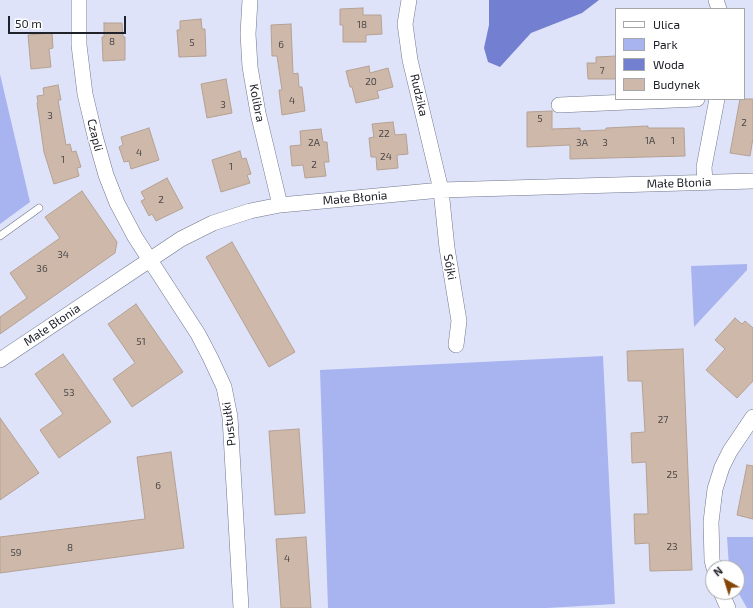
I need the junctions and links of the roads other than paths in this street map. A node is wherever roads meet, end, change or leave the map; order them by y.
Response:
1 (79, 0) edge
2 (250, 0) edge
3 (409, 0) edge
4 (674, 100) edge
5 (717, 100) edge
6 (559, 105) dead end
7 (753, 181) edge
8 (705, 182) junction
9 (441, 190) junction
10 (280, 205) junction
11 (39, 208) dead end
12 (0, 236) edge
13 (150, 260) junction
14 (456, 345) dead end
15 (0, 360) edge
16 (753, 417) edge
17 (712, 560) edge
18 (241, 608) edge

1 - 13 street, Czapli
2 - 10 street, Kolibra
3 - 9 street, Rudzika
4 - 6 street
5 - 8 street
7 - 8 street, Małe Błonia
8 - 9 street, Małe Błonia
9 - 10 street, Małe Błonia
9 - 14 street, Sójki
10 - 13 street, Małe Błonia
11 - 12 lane
13 - 15 street, Małe Błonia
13 - 18 street, Pustułki
16 - 17 street

